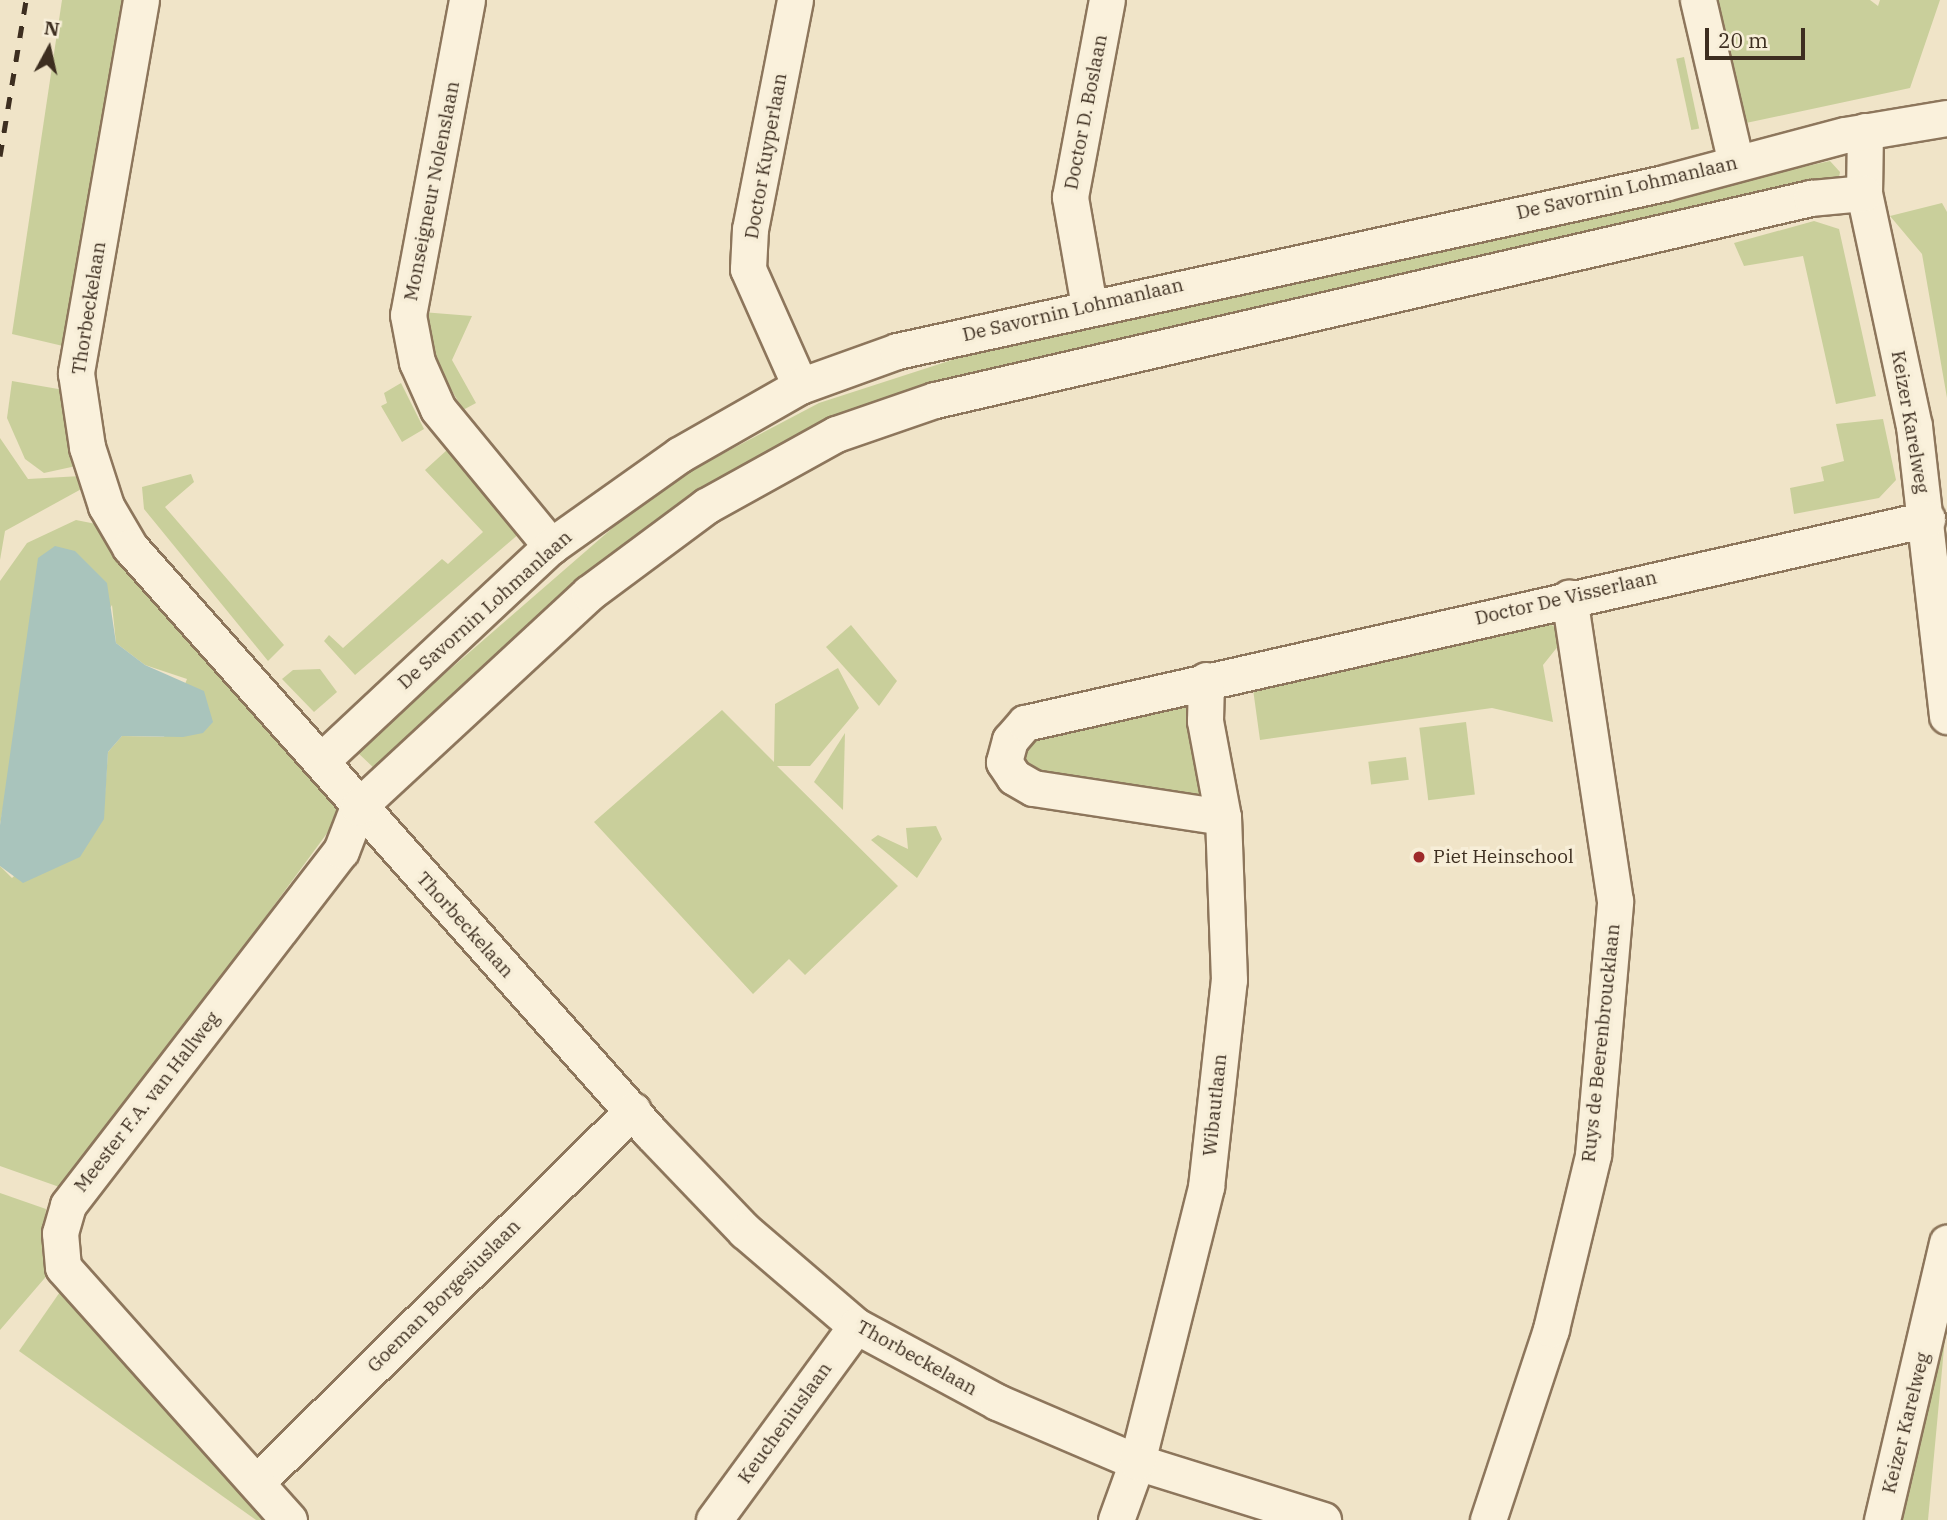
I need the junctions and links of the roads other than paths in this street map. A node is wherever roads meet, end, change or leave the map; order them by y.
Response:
1 (141, 0) edge
2 (467, 0) edge
3 (795, 0) edge
4 (1107, 0) edge
5 (1698, 0) edge
6 (1947, 118) edge
7 (1865, 131) junction
8 (1736, 163) junction
9 (1864, 193) junction
10 (1144, 294) junction
11 (1090, 306) junction
12 (1154, 346) junction
13 (800, 386) junction
14 (1927, 519) junction
15 (551, 545) junction
16 (1569, 597) junction
17 (1206, 680) junction
18 (1947, 716) edge
19 (321, 761) junction
20 (358, 807) junction
21 (1223, 817) junction
22 (633, 1110) junction
23 (1947, 1243) edge
24 (856, 1326) junction
25 (1137, 1462) junction
26 (256, 1483) junction
27 (289, 1520) edge
28 (714, 1520) edge
29 (1115, 1520) edge
30 (1323, 1520) edge
31 (1488, 1520) edge
32 (1882, 1520) edge

1 - 19 street, Thorbeckelaan
2 - 15 street, Monseigneur Nolenslaan
3 - 13 street, Doctor Kuyperlaan
4 - 11 street, Doctor D. Boslaan
5 - 8 street
6 - 7 street, De Savornin Lohmanlaan
7 - 8 street, De Savornin Lohmanlaan
7 - 9 street, Keizer Karelweg
8 - 10 street, De Savornin Lohmanlaan
9 - 12 street
9 - 14 street, Keizer Karelweg
10 - 11 street, De Savornin Lohmanlaan
10 - 12 street
11 - 13 street, De Savornin Lohmanlaan
12 - 20 street
13 - 15 street, De Savornin Lohmanlaan
14 - 16 street, Doctor De Visserlaan
14 - 18 street, Keizer Karelweg
15 - 19 street, De Savornin Lohmanlaan
16 - 17 street, Doctor De Visserlaan
16 - 31 street, Ruys de Beerenbroucklaan
17 - 21 street, Wibautlaan
17 - 21 street, Doctor De Visserlaan
19 - 20 street, Thorbeckelaan
20 - 22 street, Thorbeckelaan
20 - 26 street, Meester F.A. van Hallweg
21 - 25 street, Wibautlaan
22 - 24 street, Thorbeckelaan
22 - 26 street, Goeman Borgesiuslaan
23 - 32 street, Keizer Karelweg
24 - 25 street, Thorbeckelaan
24 - 28 street, Keucheniuslaan
25 - 29 street, Wibautlaan
25 - 30 street, Thorbeckelaan
26 - 27 street, Meester F.A. van Hallweg

